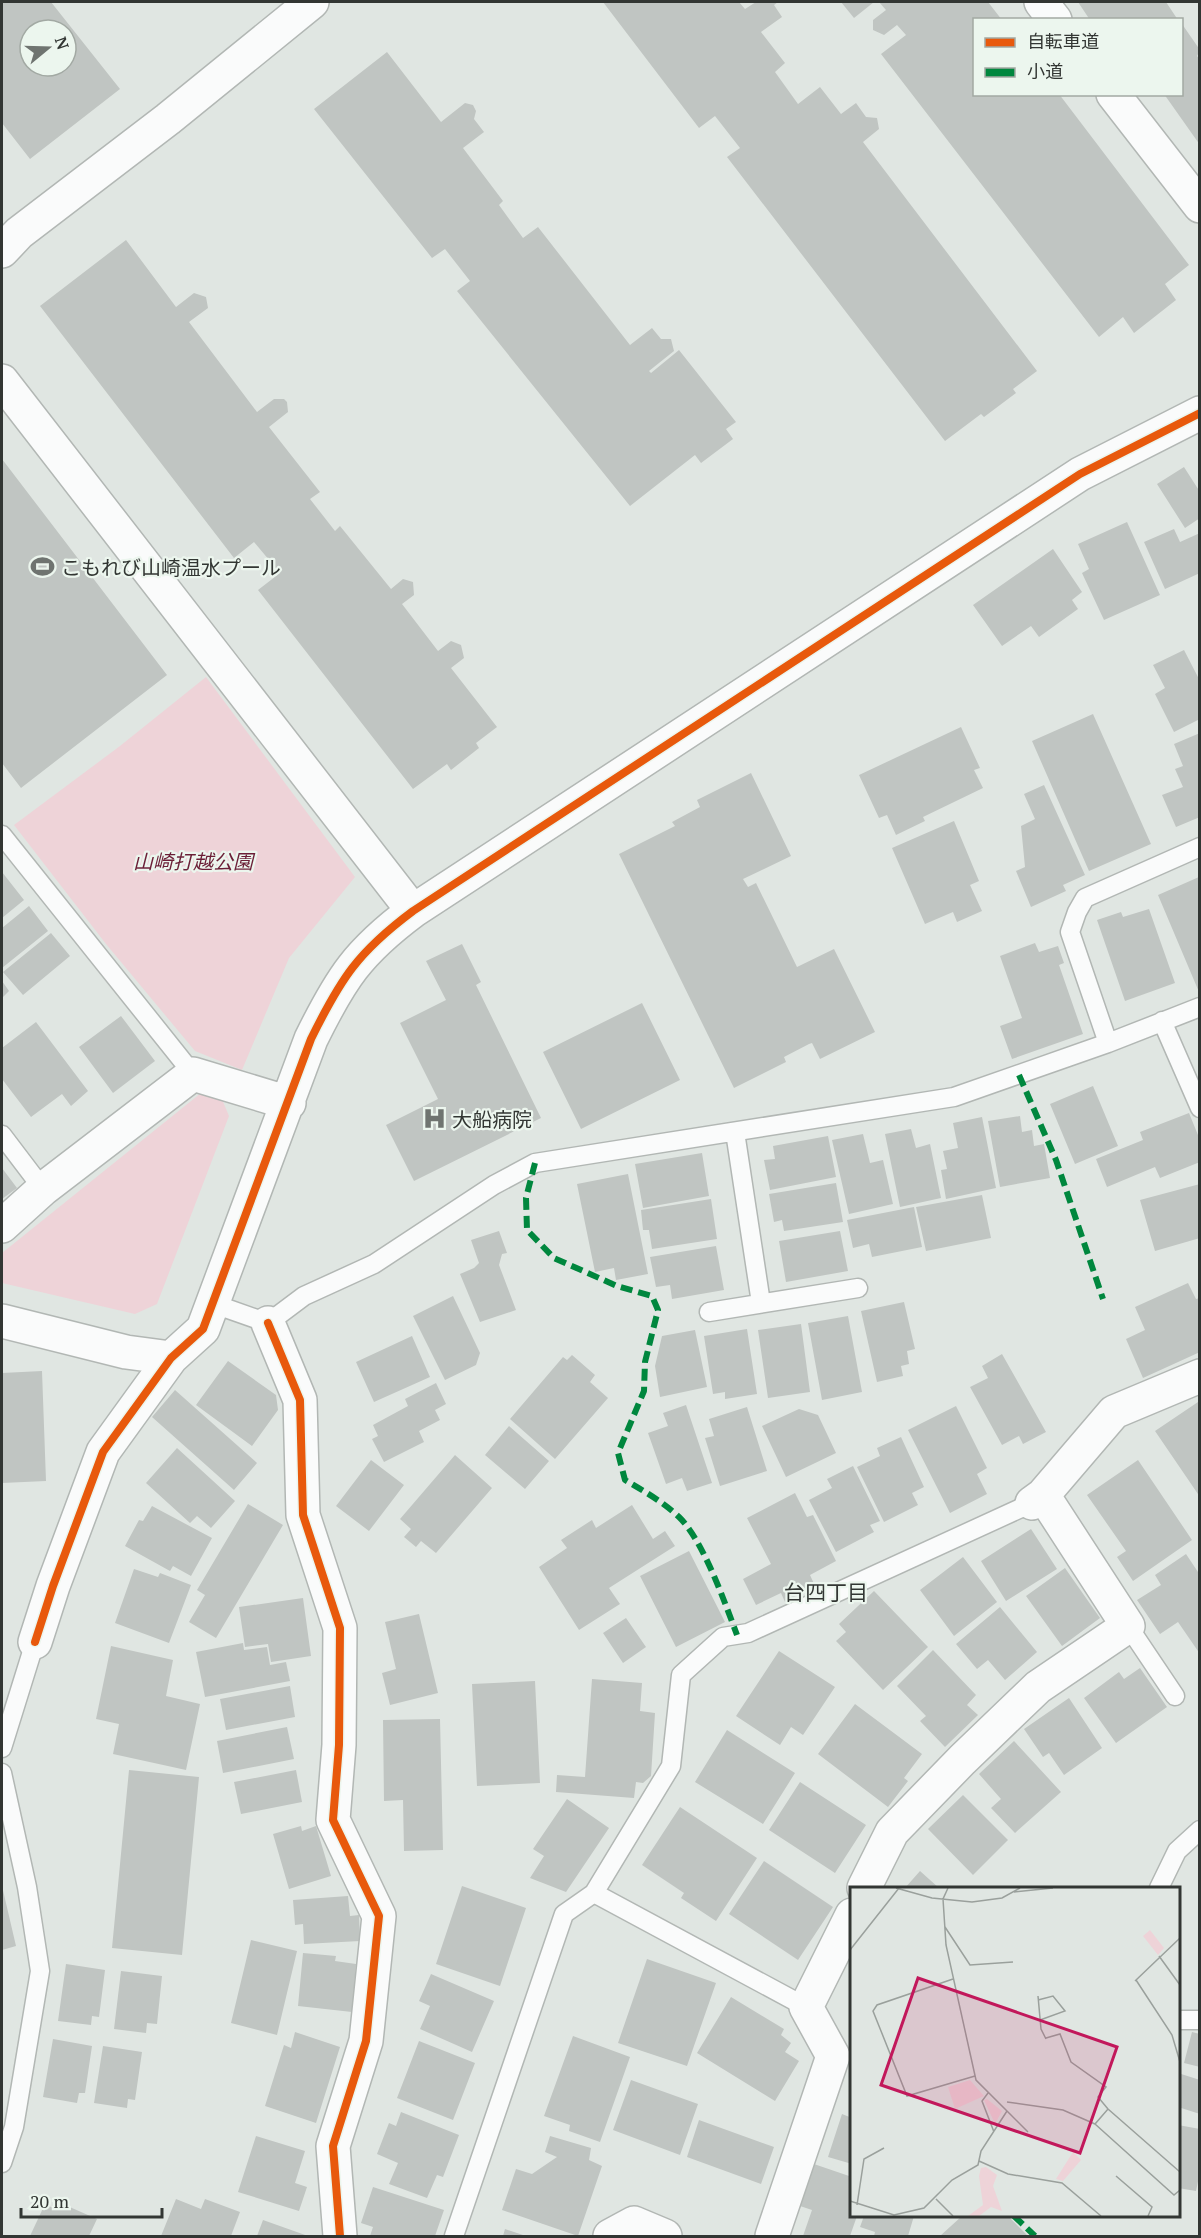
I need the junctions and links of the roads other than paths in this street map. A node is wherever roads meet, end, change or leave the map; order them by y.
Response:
1 (312, 2) edge
2 (1041, 2) edge
3 (1053, 18) edge
4 (1115, 96) edge
5 (1200, 206) edge
6 (2, 251) edge
7 (2, 381) edge
8 (1200, 413) edge
9 (2, 834) edge
10 (1200, 848) edge
11 (413, 911) junction
12 (1200, 1007) edge
13 (1162, 1021) junction
14 (1108, 1042) junction
15 (193, 1074) junction
16 (289, 1103) junction
17 (1200, 1108) edge
18 (735, 1132) junction
19 (2, 1135) edge
20 (43, 1189) junction
21 (2, 1226) edge
22 (858, 1288) dead end
23 (761, 1303) junction
24 (214, 1304) junction
25 (709, 1312) dead end
26 (2, 1321) edge
27 (268, 1323) junction
28 (171, 1358) junction
29 (1200, 1376) edge
30 (1038, 1499) junction
31 (1128, 1626) junction
32 (35, 1642) joint
33 (1175, 1696) dead end
34 (2, 1748) edge
35 (2, 1773) edge
36 (1200, 1830) edge
37 (864, 1887) edge
38 (1159, 1887) edge
39 (594, 1893) junction
40 (850, 1919) edge
41 (806, 2007) junction
42 (1180, 2020) edge
43 (1200, 2020) edge
44 (2, 2159) edge
45 (340, 2236) edge
46 (454, 2236) edge
47 (610, 2236) edge
48 (665, 2236) edge
49 (772, 2236) edge

1 - 6 street
2 - 3 street
4 - 5 street
7 - 11 street
8 - 11 street
9 - 15 lane
10 - 14 lane
11 - 16 street
12 - 13 lane
13 - 14 lane
13 - 17 lane
14 - 18 lane
15 - 16 street
15 - 20 street
16 - 24 street
18 - 23 lane
18 - 27 lane
19 - 20 lane
20 - 21 street
22 - 23 lane
23 - 25 lane
24 - 27 lane
24 - 28 street
26 - 28 street
27 - 45 street
28 - 32 street
29 - 30 street
30 - 31 street
30 - 39 lane
31 - 33 lane
31 - 37 street
32 - 34 lane
35 - 44 lane
36 - 38 lane
39 - 41 lane
39 - 46 lane
40 - 41 street
41 - 49 street
42 - 43 lane
47 - 48 street

